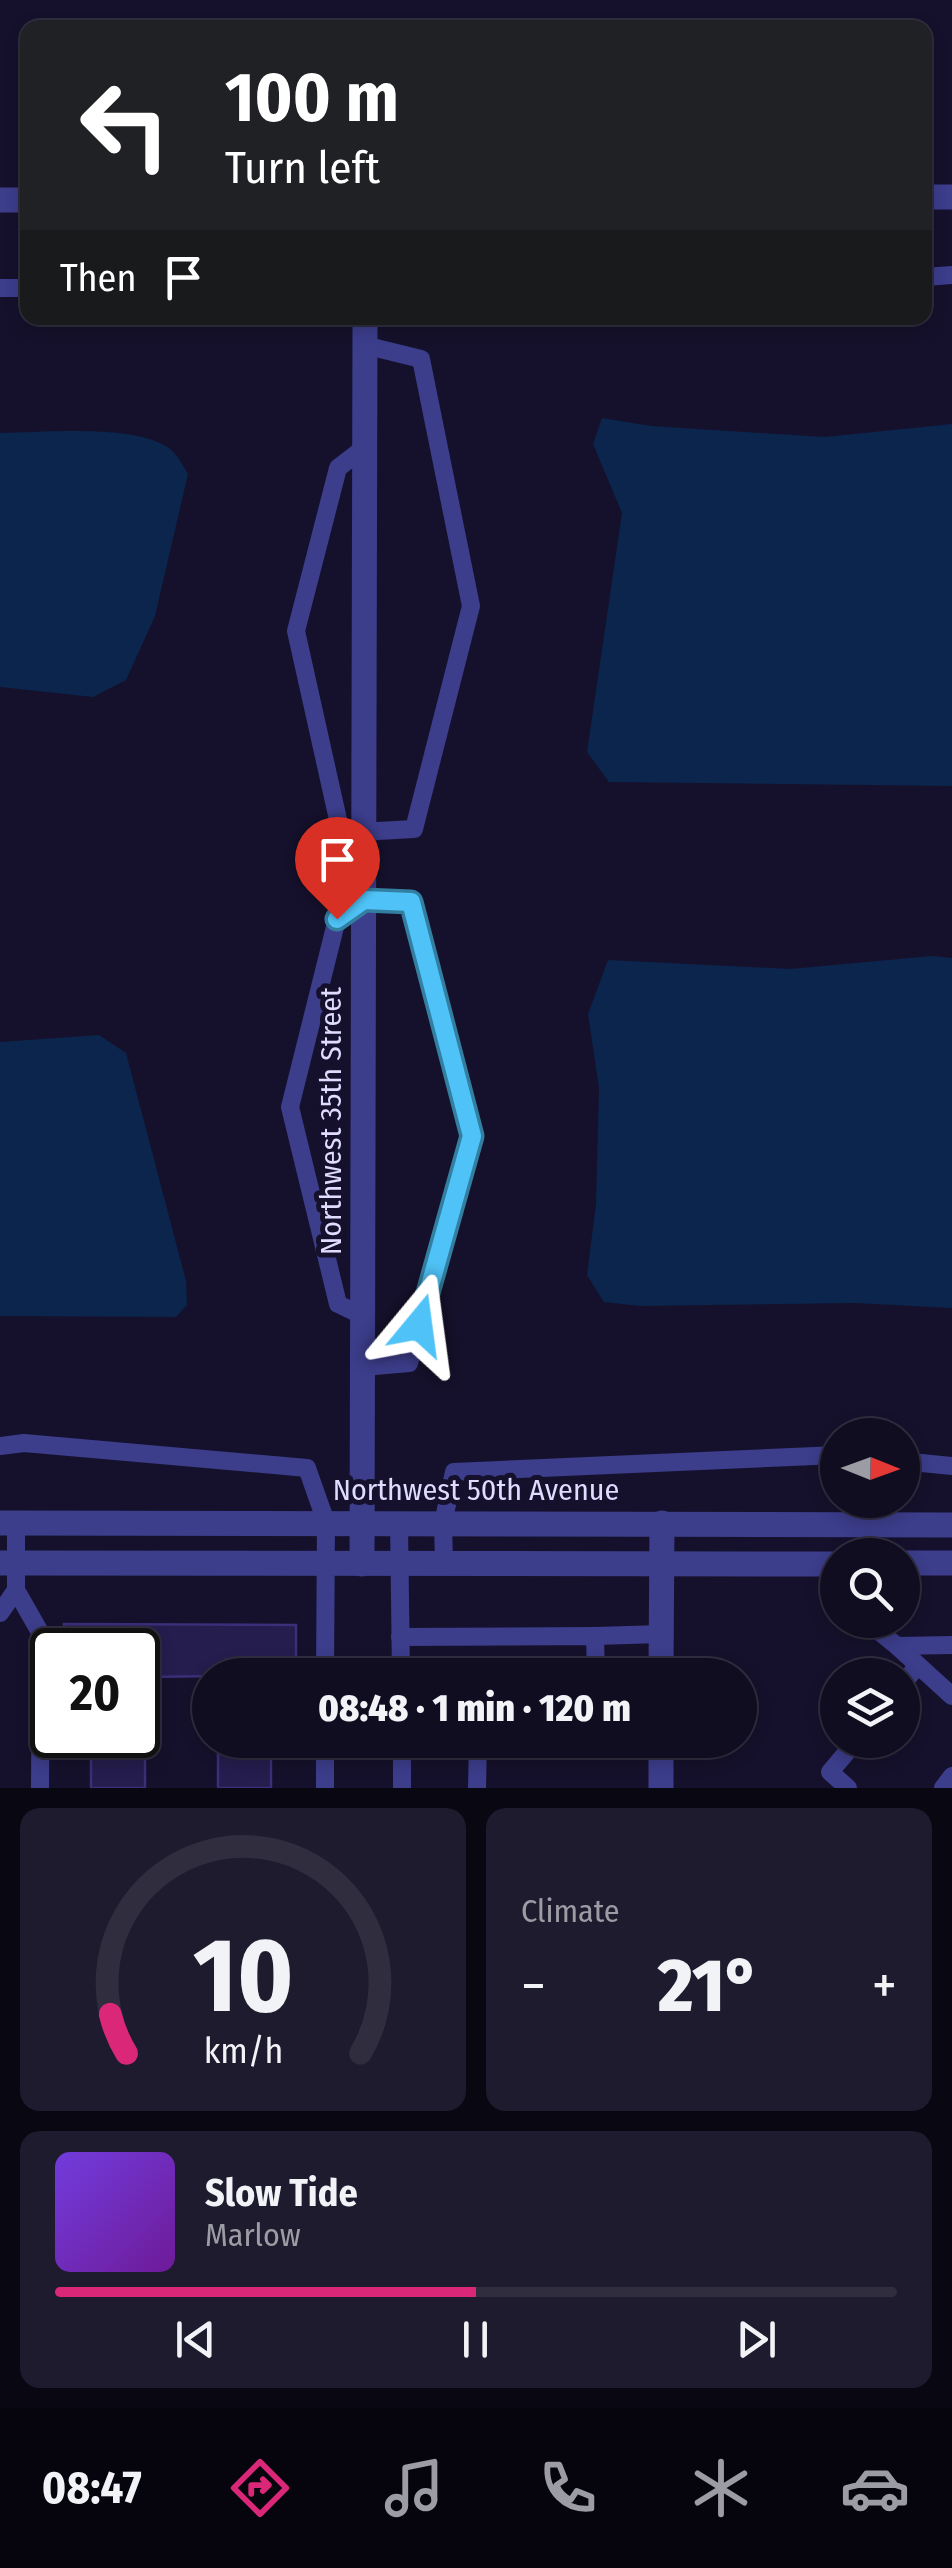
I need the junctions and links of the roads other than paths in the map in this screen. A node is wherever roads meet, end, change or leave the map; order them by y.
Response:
1 (364, 325) edge
2 (364, 345) junction
3 (364, 448) junction
4 (364, 832) junction
5 (364, 900) junction
6 (363, 1316) junction
7 (363, 1367) junction
8 (0, 1446) edge
9 (820, 1456) edge
10 (920, 1463) edge
11 (952, 1466) edge
12 (326, 1522) junction
13 (363, 1522) junction
14 (399, 1522) junction
15 (8, 1523) edge
16 (443, 1523) junction
17 (662, 1523) junction
18 (952, 1525) edge
19 (8, 1563) edge
20 (326, 1564) junction
21 (362, 1564) junction
22 (399, 1564) junction
23 (444, 1564) junction
24 (662, 1564) junction
25 (820, 1564) edge
26 (920, 1564) edge
27 (952, 1564) edge
28 (16, 1590) junction
29 (0, 1613) edge
30 (661, 1634) junction
31 (595, 1636) junction
32 (400, 1637) junction
33 (887, 1638) edge
34 (897, 1646) junction
35 (952, 1646) edge
36 (325, 1658) edge
37 (401, 1658) edge
38 (596, 1658) edge
39 (661, 1658) edge
40 (910, 1658) edge
41 (920, 1668) edge
42 (952, 1696) edge
43 (325, 1758) edge
44 (402, 1758) edge
45 (478, 1758) edge
46 (661, 1758) edge
47 (842, 1758) edge
48 (952, 1776) edge
49 (40, 1788) edge
50 (324, 1788) edge
51 (402, 1788) edge
52 (477, 1788) edge
53 (661, 1788) edge
54 (848, 1788) edge
55 (942, 1788) edge

1 - 2 street, Northwest 35th Street
2 - 3 street, Northwest 35th Street
2 - 4 lane
3 - 4 street, Northwest 35th Street
3 - 4 lane
4 - 5 street, Northwest 35th Street
5 - 6 street, Northwest 35th Street
5 - 6 lane
5 - 7 lane
6 - 7 street, Northwest 35th Street
7 - 13 street, Northwest 35th Street
8 - 12 lane
9 - 16 lane
10 - 11 lane
12 - 13 street, Northwest 50th Avenue
12 - 15 street, Northwest 50th Avenue
12 - 20 lane
13 - 14 street, Northwest 50th Avenue
13 - 21 street, Northwest 35th Street
14 - 16 street, Northwest 50th Avenue
14 - 22 lane
15 - 19 lane
16 - 17 street, Northwest 50th Avenue
16 - 23 lane
17 - 18 street, Northwest 50th Avenue
17 - 24 street
19 - 20 street
19 - 28 lane
20 - 21 street
20 - 36 lane
21 - 22 street
22 - 23 street
22 - 32 lane
23 - 24 street
24 - 25 street
24 - 30 street
26 - 27 street
28 - 29 lane
28 - 49 lane
30 - 31 lane
30 - 39 street
31 - 32 lane
31 - 38 lane
32 - 37 lane
33 - 34 lane
34 - 35 lane
34 - 40 lane
41 - 42 lane
43 - 50 lane
44 - 51 lane
45 - 52 lane
46 - 53 street
47 - 54 lane
48 - 55 lane

